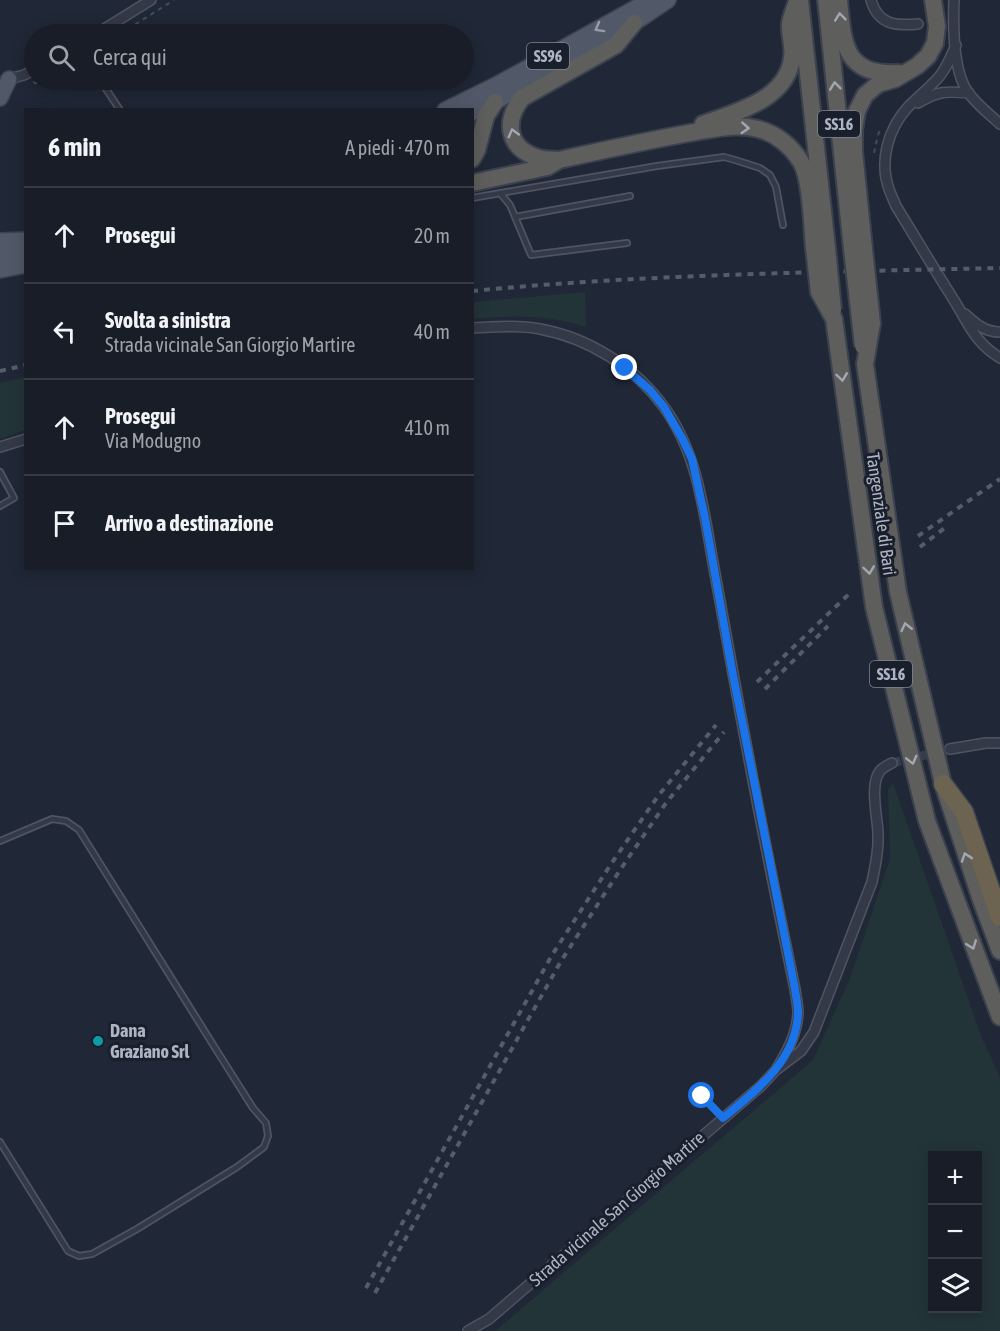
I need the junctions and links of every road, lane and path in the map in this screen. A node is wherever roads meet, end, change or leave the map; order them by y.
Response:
1 (151, 0) edge
2 (174, 0) edge
3 (650, 0) edge
4 (668, 0) edge
5 (798, 0) edge
6 (826, 0) edge
7 (838, 0) edge
8 (871, 0) edge
9 (933, 0) edge
10 (954, 0) edge
11 (634, 22) junction
12 (112, 24) edge
13 (136, 24) edge
14 (918, 24) dead end
15 (956, 45) junction
16 (905, 72) junction
17 (24, 73) edge
18 (5, 80) edge
19 (107, 90) edge
20 (969, 93) junction
21 (0, 98) edge
22 (495, 102) junction
23 (119, 108) edge
24 (449, 108) edge
25 (908, 108) junction
26 (474, 112) edge
27 (1000, 124) edge
28 (881, 129) dead end
29 (666, 137) junction
30 (474, 155) edge
31 (874, 158) dead end
32 (559, 160) junction
33 (474, 183) edge
34 (500, 193) junction
35 (630, 196) dead end
36 (474, 198) edge
37 (515, 217) junction
38 (783, 225) dead end
39 (24, 240) edge
40 (0, 241) edge
41 (627, 243) dead end
42 (820, 248) junction
43 (858, 249) junction
44 (24, 250) edge
45 (0, 255) edge
46 (24, 265) edge
47 (0, 270) edge
48 (959, 308) junction
49 (474, 328) edge
50 (1000, 332) edge
51 (1000, 358) edge
52 (24, 440) edge
53 (0, 447) edge
54 (0, 472) edge
55 (0, 506) edge
56 (1000, 743) edge
57 (950, 749) tunnel mouth
58 (892, 763) tunnel mouth
59 (943, 784) junction
60 (0, 841) edge
61 (1000, 917) edge
62 (1000, 951) edge
63 (1000, 1017) edge
64 (776, 1070) junction
65 (702, 1096) dead end
66 (723, 1118) junction
67 (0, 1142) edge
68 (468, 1331) edge

1 - 12 street
2 - 13 path
3 -> 24 main road, SS96
4 - 11 main road, SS96
5 - 29 highway
5 - 42 highway, Tangenziale di Bari / SS16
43 -> 6 highway, Tangenziale di Bari / SS16
16 -> 7 highway
8 - 14 street
9 - 16 highway
10 - 15 street
11 - 22 main road, SS96
32 -> 11 highway
15 - 20 street
15 - 25 street
16 - 43 highway
17 - 18 street
18 - 21 main road
19 - 23 lane
20 - 25 street
20 - 27 street
22 - 26 main road, SS96
22 - 30 highway
25 - 48 street
28 - 31 path
29 - 32 highway
29 -> 42 highway
32 - 33 highway
34 - 36 lane
34 - 37 lane
34 - 38 lane
35 - 37 lane
37 - 41 lane
39 - 40 main road
42 -> 63 highway, Tangenziale di Bari / SS16, bridge
59 -> 43 highway, Tangenziale di Bari / SS16, bridge
44 - 45 main road
46 - 47 main road
48 - 50 street
48 - 51 street
49 - 64 street
52 - 53 street
54 - 55 lane
56 - 57 street
58 - 64 street, Strada vicinale San Giorgio Martire
59 - 61 highway
62 -> 59 highway, Tangenziale di Bari / SS16
60 - 67 lane
64 - 66 street, Strada vicinale San Giorgio Martire
65 - 66 lane
66 - 68 street, Strada vicinale San Giorgio Martire

